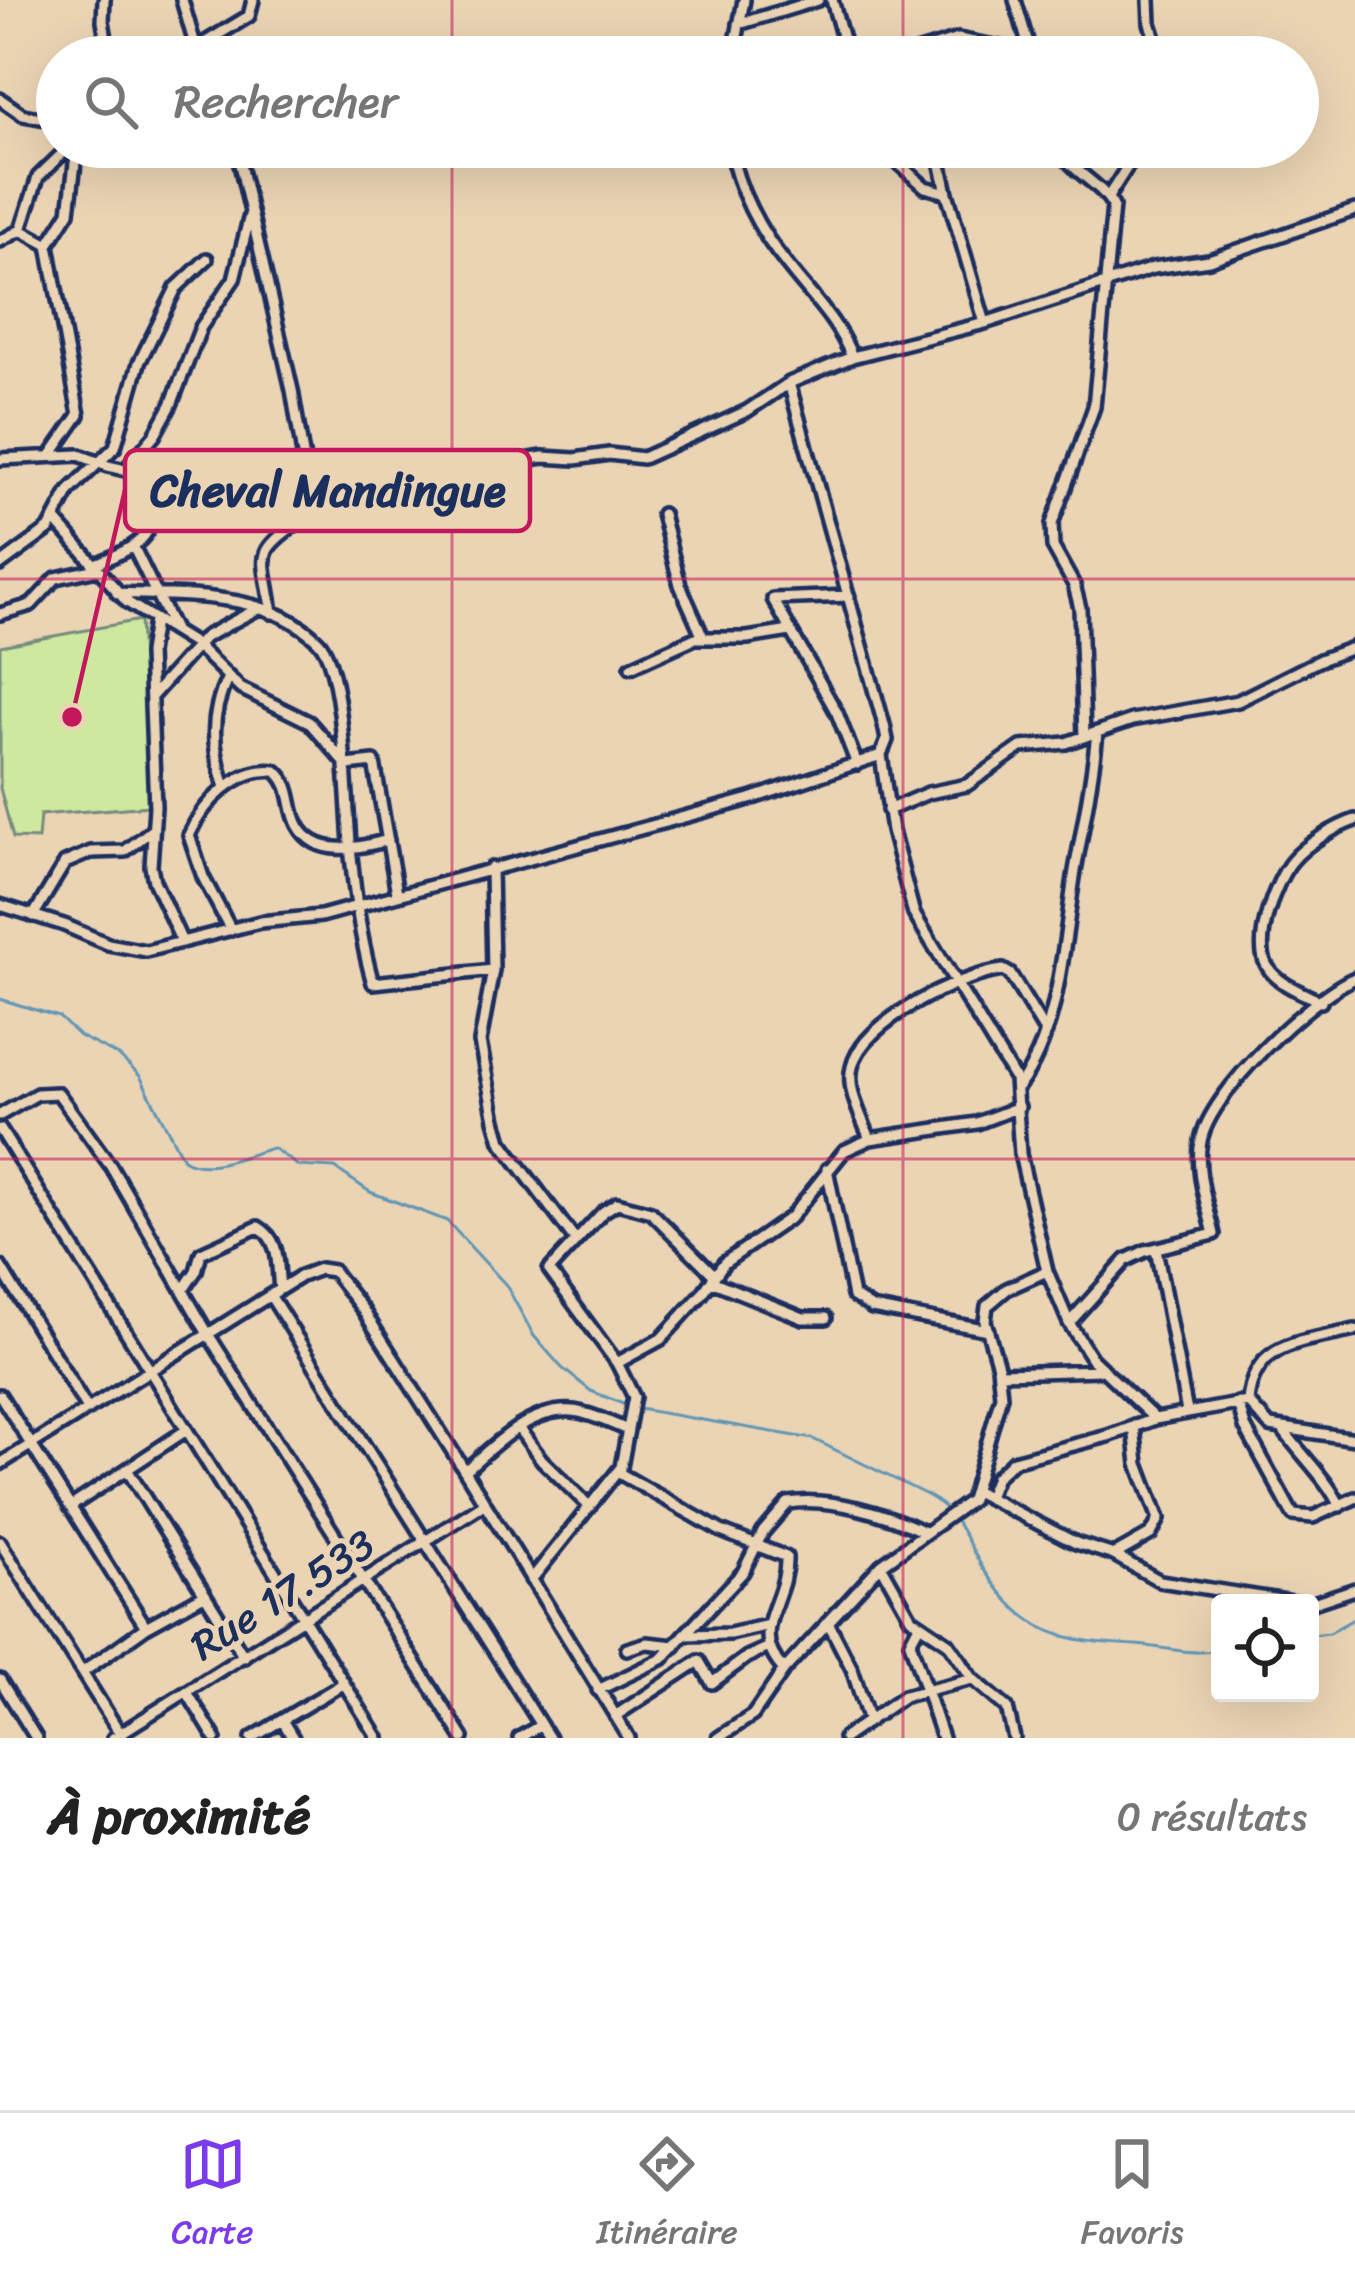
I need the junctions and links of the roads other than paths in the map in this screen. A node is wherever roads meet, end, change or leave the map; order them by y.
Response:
1 (104, 0) edge
2 (182, 0) edge
3 (253, 0) edge
4 (744, 0) edge
5 (818, 0) edge
6 (832, 0) edge
7 (1015, 0) edge
8 (1149, 0) edge
9 (739, 24) junction
10 (106, 36) edge
11 (192, 36) edge
12 (220, 36) edge
13 (737, 36) edge
14 (842, 36) edge
15 (1026, 36) edge
16 (1154, 36) edge
17 (0, 99) edge
18 (36, 118) edge
19 (48, 168) edge
20 (72, 168) edge
21 (240, 168) edge
22 (735, 168) edge
23 (903, 168) edge
24 (942, 168) edge
25 (1077, 168) edge
26 (1127, 168) edge
27 (947, 193) junction
28 (1108, 197) junction
29 (1355, 209) edge
30 (250, 213) junction
31 (21, 230) junction
32 (0, 241) edge
33 (48, 245) junction
34 (207, 259) dead end
35 (1104, 282) junction
36 (985, 323) junction
37 (852, 357) junction
38 (788, 383) junction
39 (51, 455) junction
40 (0, 459) edge
41 (100, 462) junction
42 (125, 470) junction
43 (157, 478) junction
44 (308, 484) junction
45 (662, 514) dead end
46 (56, 521) junction
47 (134, 548) junction
48 (0, 565) edge
49 (95, 567) junction
50 (117, 593) junction
51 (157, 595) junction
52 (848, 596) junction
53 (259, 608) junction
54 (272, 613) junction
55 (0, 614) edge
56 (154, 621) junction
57 (790, 631) junction
58 (175, 632) junction
59 (704, 637) junction
60 (196, 645) junction
61 (1355, 647) edge
62 (631, 667) dead end
63 (228, 677) junction
64 (151, 698) junction
65 (1097, 732) junction
66 (1084, 737) junction
67 (881, 755) junction
68 (857, 764) junction
69 (347, 765) junction
70 (226, 787) junction
71 (888, 809) junction
72 (1355, 820) edge
73 (152, 830) junction
74 (388, 840) junction
75 (350, 850) junction
76 (491, 868) junction
77 (397, 893) junction
78 (359, 904) junction
79 (0, 905) edge
80 (33, 916) junction
81 (231, 930) junction
82 (182, 942) junction
83 (493, 970) junction
84 (1355, 978) edge
85 (958, 982) junction
86 (1321, 1002) junction
87 (1046, 1033) junction
88 (1017, 1087) junction
89 (1019, 1107) junction
90 (0, 1114) edge
91 (0, 1130) edge
92 (870, 1139) junction
93 (827, 1168) junction
94 (575, 1240) junction
95 (1156, 1249) junction
96 (0, 1266) edge
97 (1047, 1271) junction
98 (712, 1278) junction
99 (183, 1290) junction
100 (275, 1292) junction
101 (826, 1318) dead end
102 (1069, 1323) junction
103 (988, 1330) junction
104 (1355, 1330) edge
105 (208, 1334) junction
106 (617, 1363) junction
107 (149, 1369) junction
108 (1101, 1370) junction
109 (1000, 1373) junction
110 (0, 1394) edge
111 (1243, 1402) junction
112 (87, 1409) junction
113 (1187, 1412) junction
114 (1155, 1419) junction
115 (1134, 1426) junction
116 (518, 1429) junction
117 (628, 1430) junction
118 (185, 1431) junction
119 (1284, 1431) junction
120 (1355, 1439) edge
121 (33, 1445) junction
122 (0, 1465) edge
123 (128, 1471) junction
124 (465, 1471) junction
125 (619, 1472) junction
126 (975, 1491) junction
127 (988, 1497) junction
128 (1355, 1498) edge
129 (484, 1504) junction
130 (70, 1507) junction
131 (590, 1507) junction
132 (1340, 1507) junction
133 (924, 1532) junction
134 (0, 1543) edge
135 (426, 1543) junction
136 (758, 1543) junction
137 (1114, 1555) junction
138 (881, 1565) junction
139 (366, 1580) junction
140 (531, 1580) junction
141 (1355, 1589) edge
142 (204, 1594) junction
143 (1242, 1594) edge
144 (1319, 1601) edge
145 (305, 1619) junction
146 (829, 1624) junction
147 (769, 1625) junction
148 (919, 1625) junction
149 (146, 1628) junction
150 (684, 1635) junction
151 (674, 1646) junction
152 (767, 1648) junction
153 (627, 1649) dead end
154 (244, 1657) junction
155 (784, 1670) junction
156 (83, 1672) junction
157 (973, 1679) junction
158 (0, 1680) edge
159 (344, 1683) junction
160 (598, 1690) junction
161 (926, 1690) junction
162 (187, 1693) junction
163 (615, 1716) junction
164 (282, 1720) junction
165 (869, 1721) junction
166 (541, 1725) junction
167 (119, 1736) edge
168 (36, 1738) edge
169 (215, 1738) edge
170 (251, 1738) edge
171 (293, 1738) edge
172 (378, 1738) edge
173 (463, 1738) edge
174 (519, 1738) edge
175 (549, 1738) edge
176 (629, 1738) edge
177 (718, 1738) edge
178 (844, 1738) edge
179 (942, 1738) edge
180 (1014, 1738) edge

1 - 10 street
2 - 11 street
3 - 12 street
4 - 9 street
5 - 9 street
6 - 14 street
7 - 15 street
8 - 16 street
9 - 13 street
17 - 18 street
19 - 31 street
20 - 33 street
21 - 30 street
22 - 37 street
23 - 27 street
24 - 27 street
25 - 28 street
26 - 28 street
27 - 36 street
28 - 35 street
29 - 35 street
30 - 42 street
30 - 44 street
31 - 32 street
31 - 33 street
33 - 39 street
34 - 41 street
35 - 36 street
35 - 66 street
36 - 37 street
37 - 38 street
38 - 44 street
38 - 52 street
39 - 40 street
39 - 41 street
41 - 42 street
41 - 46 street
42 - 43 street
43 - 44 street
43 - 47 street
44 - 54 street
45 - 59 street
46 - 48 street
46 - 49 street
47 - 49 street
47 - 51 street
49 - 50 street
49 - 55 street
50 - 51 street
50 - 56 street
51 - 53 street
51 - 58 street
52 - 57 street
52 - 67 street
53 - 54 street
53 - 60 street
54 - 69 street
56 - 58 street
56 - 64 street
57 - 59 street
57 - 68 street
58 - 60 street
59 - 62 street
60 - 63 street
60 - 64 street
61 - 65 street
63 - 69 street
63 - 70 street
64 - 73 street
65 - 66 street
65 - 87 street
66 - 71 street
67 - 68 street
67 - 71 street
68 - 76 street
69 - 74 street
69 - 75 street
70 - 75 street
70 - 81 street
71 - 85 street
72 - 86 street
73 - 80 street
73 - 82 street
74 - 75 street
74 - 77 street
75 - 78 street
76 - 77 street
76 - 83 street
77 - 78 street
78 - 81 street
78 - 83 street
79 - 80 street
80 - 82 street
81 - 82 street
83 - 94 street
84 - 86 street
85 - 87 street
85 - 88 street
85 - 92 street
86 - 95 street
87 - 88 street
88 - 89 street
89 - 92 street
89 - 97 street
90 - 99 street
91 - 107 street
92 - 93 street
93 - 98 street
93 - 103 street
94 - 98 street
94 - 106 street
95 - 102 street
95 - 113 street
96 - 112 street
97 - 102 street
97 - 103 street
98 - 101 street
98 - 106 street
99 - 100 street
99 - 105 street
100 - 105 street
100 - 124 street
100 - 135 street
102 - 108 street
103 - 109 street
104 - 111 street
105 - 107 street
105 - 139 street
106 - 117 street
107 - 112 street
107 - 118 street
108 - 109 street
108 - 114 street
109 - 126 street
110 - 121 street
111 - 113 street
111 - 119 street
111 - 132 street
112 - 121 street
113 - 114 street
114 - 115 street
115 - 127 street
115 - 137 street
116 - 117 street
116 - 124 street
116 - 131 street
117 - 125 street
118 - 123 street
118 - 145 street
119 - 120 street
119 - 132 street
121 - 122 street
121 - 130 street
123 - 130 street
123 - 142 street
124 - 129 street
125 - 131 street
125 - 136 street
126 - 127 street
126 - 133 street
127 - 137 street
128 - 132 street
129 - 135 street, Rue 17.533
129 - 140 street
130 - 149 street
131 - 140 street
133 - 136 street
133 - 138 street
134 - 156 street
135 - 139 street, Rue 17.533
135 - 166 street
136 - 147 street
136 - 150 street
137 - 143 street
138 - 146 street
138 - 148 street
139 - 145 street, Rue 17.533
139 - 173 street
140 - 160 street
141 - 144 street
142 - 149 street
142 - 154 street
145 - 154 street, Rue 17.533
145 - 159 street
146 - 155 street
146 - 165 street
147 - 150 street
147 - 152 street
148 - 157 street
148 - 161 street
149 - 156 street
150 - 151 street
151 - 153 street
151 - 160 street
152 - 155 street
152 - 163 street
154 - 162 street, Rue 17.533
155 - 177 street
156 - 167 street
157 - 161 street
157 - 180 street
158 - 168 street
159 - 164 street
159 - 172 street
160 - 163 street
161 - 165 street
161 - 179 street
162 - 167 street, Rue 17.533
162 - 169 street
163 - 176 street
164 - 170 street
164 - 171 street
165 - 178 street
166 - 174 street
166 - 175 street

